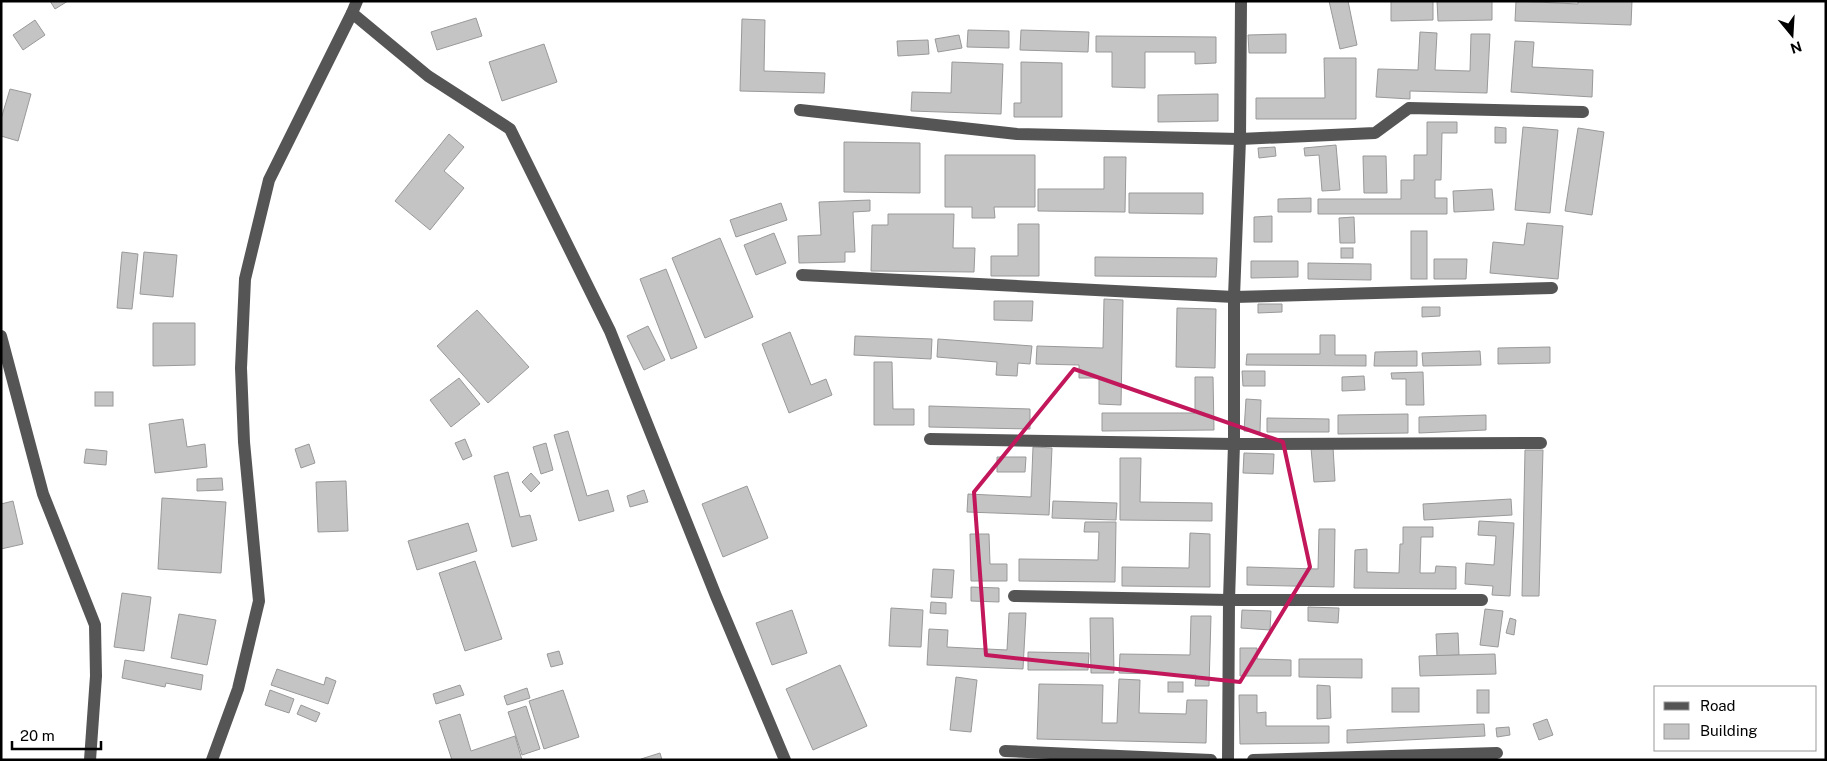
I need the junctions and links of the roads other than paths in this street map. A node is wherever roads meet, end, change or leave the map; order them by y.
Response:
1 (1241, 1) edge
2 (355, 7) edge
3 (800, 110) dead end
4 (1583, 112) dead end
5 (1240, 139) junction
6 (802, 275) dead end
7 (1552, 288) dead end
8 (1234, 297) junction
9 (1, 336) edge
10 (930, 439) dead end
11 (1541, 443) dead end
12 (1234, 444) junction
13 (1014, 596) dead end
14 (1230, 600) junction
15 (1482, 600) dead end
16 (1005, 751) dead end
17 (1497, 752) dead end
18 (90, 760) edge
19 (212, 760) edge
20 (785, 760) edge
21 (1211, 760) edge
22 (1228, 760) edge
23 (1252, 760) edge

1 - 5 street
2 - 19 street
2 - 20 street
3 - 5 street
4 - 5 street
5 - 8 street
6 - 8 street
7 - 8 street
8 - 12 street
9 - 18 street
10 - 12 street
11 - 12 street
12 - 14 street
13 - 14 street
14 - 15 street
14 - 22 street
16 - 21 street
17 - 23 street

